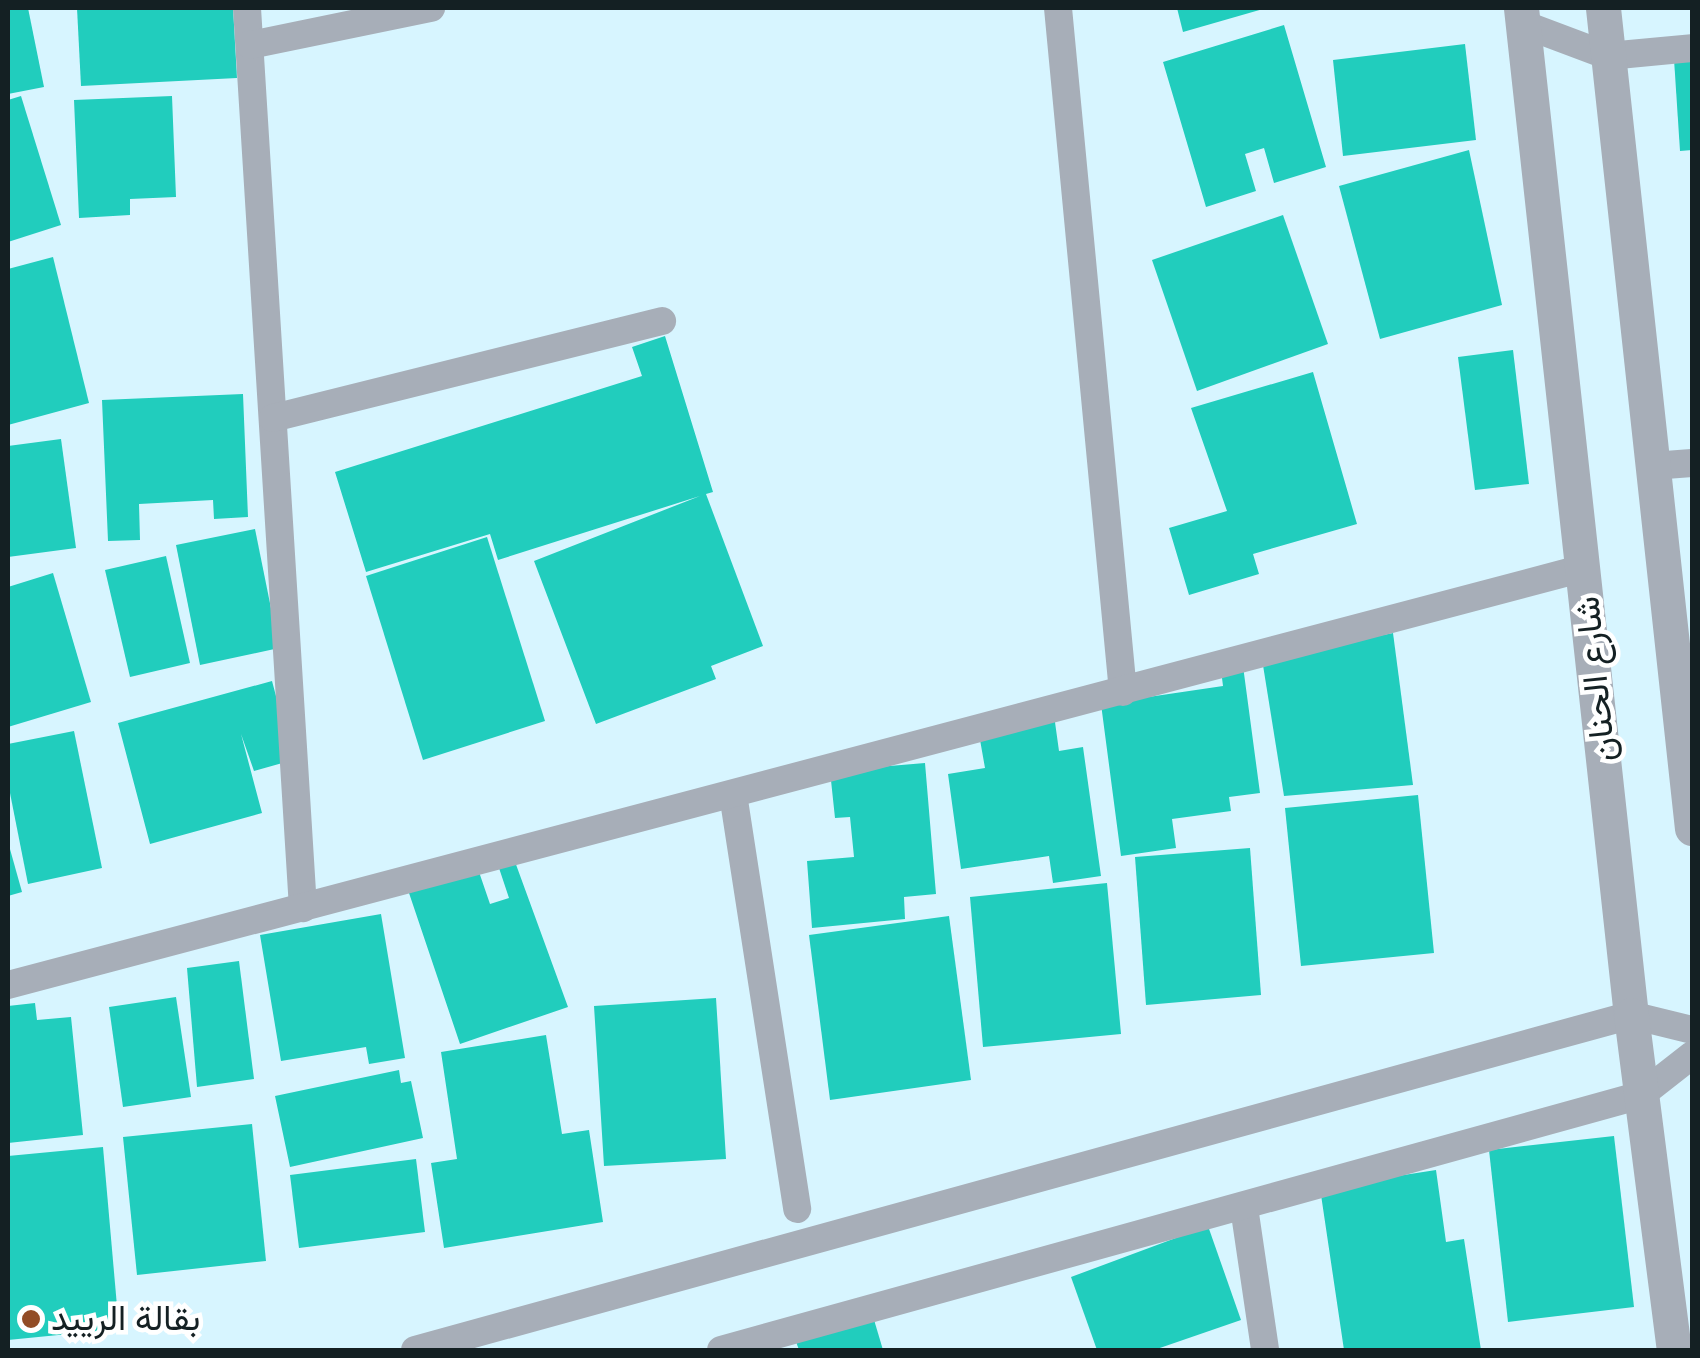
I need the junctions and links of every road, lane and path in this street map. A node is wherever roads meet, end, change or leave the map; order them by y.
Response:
1 (247, 8) edge
2 (431, 8) edge
3 (1058, 8) edge
4 (1603, 8) edge
5 (1530, 13) edge
6 (250, 45) junction
7 (1692, 48) edge
8 (1608, 56) junction
9 (662, 321) dead end
10 (273, 418) junction
11 (1692, 463) edge
12 (1652, 466) junction
13 (1584, 568) junction
14 (1123, 692) junction
15 (734, 794) junction
16 (1692, 828) edge
17 (303, 908) junction
18 (8, 985) edge
19 (1631, 1015) junction
20 (1692, 1030) edge
21 (1692, 1055) edge
22 (1641, 1095) junction
23 (1244, 1206) junction
24 (797, 1209) dead end
25 (415, 1350) edge
26 (721, 1350) edge
27 (1265, 1350) edge
28 (1674, 1350) edge

1 - 6 street
2 - 6 street
3 - 14 street
4 - 8 street
5 - 8 street
5 - 13 street, شارع الحنان
6 - 10 street
7 - 8 street
8 - 12 street
9 - 10 street
10 - 17 street
11 - 12 street
12 - 16 street
13 - 14 street
13 - 19 street, شارع الحنان
14 - 15 street
15 - 17 street
15 - 24 street
17 - 18 street
19 - 20 street
19 - 22 street, شارع الحنان
19 - 25 street
21 - 22 street
22 - 23 street
22 - 28 street, شارع الحنان
23 - 26 street
23 - 27 street

